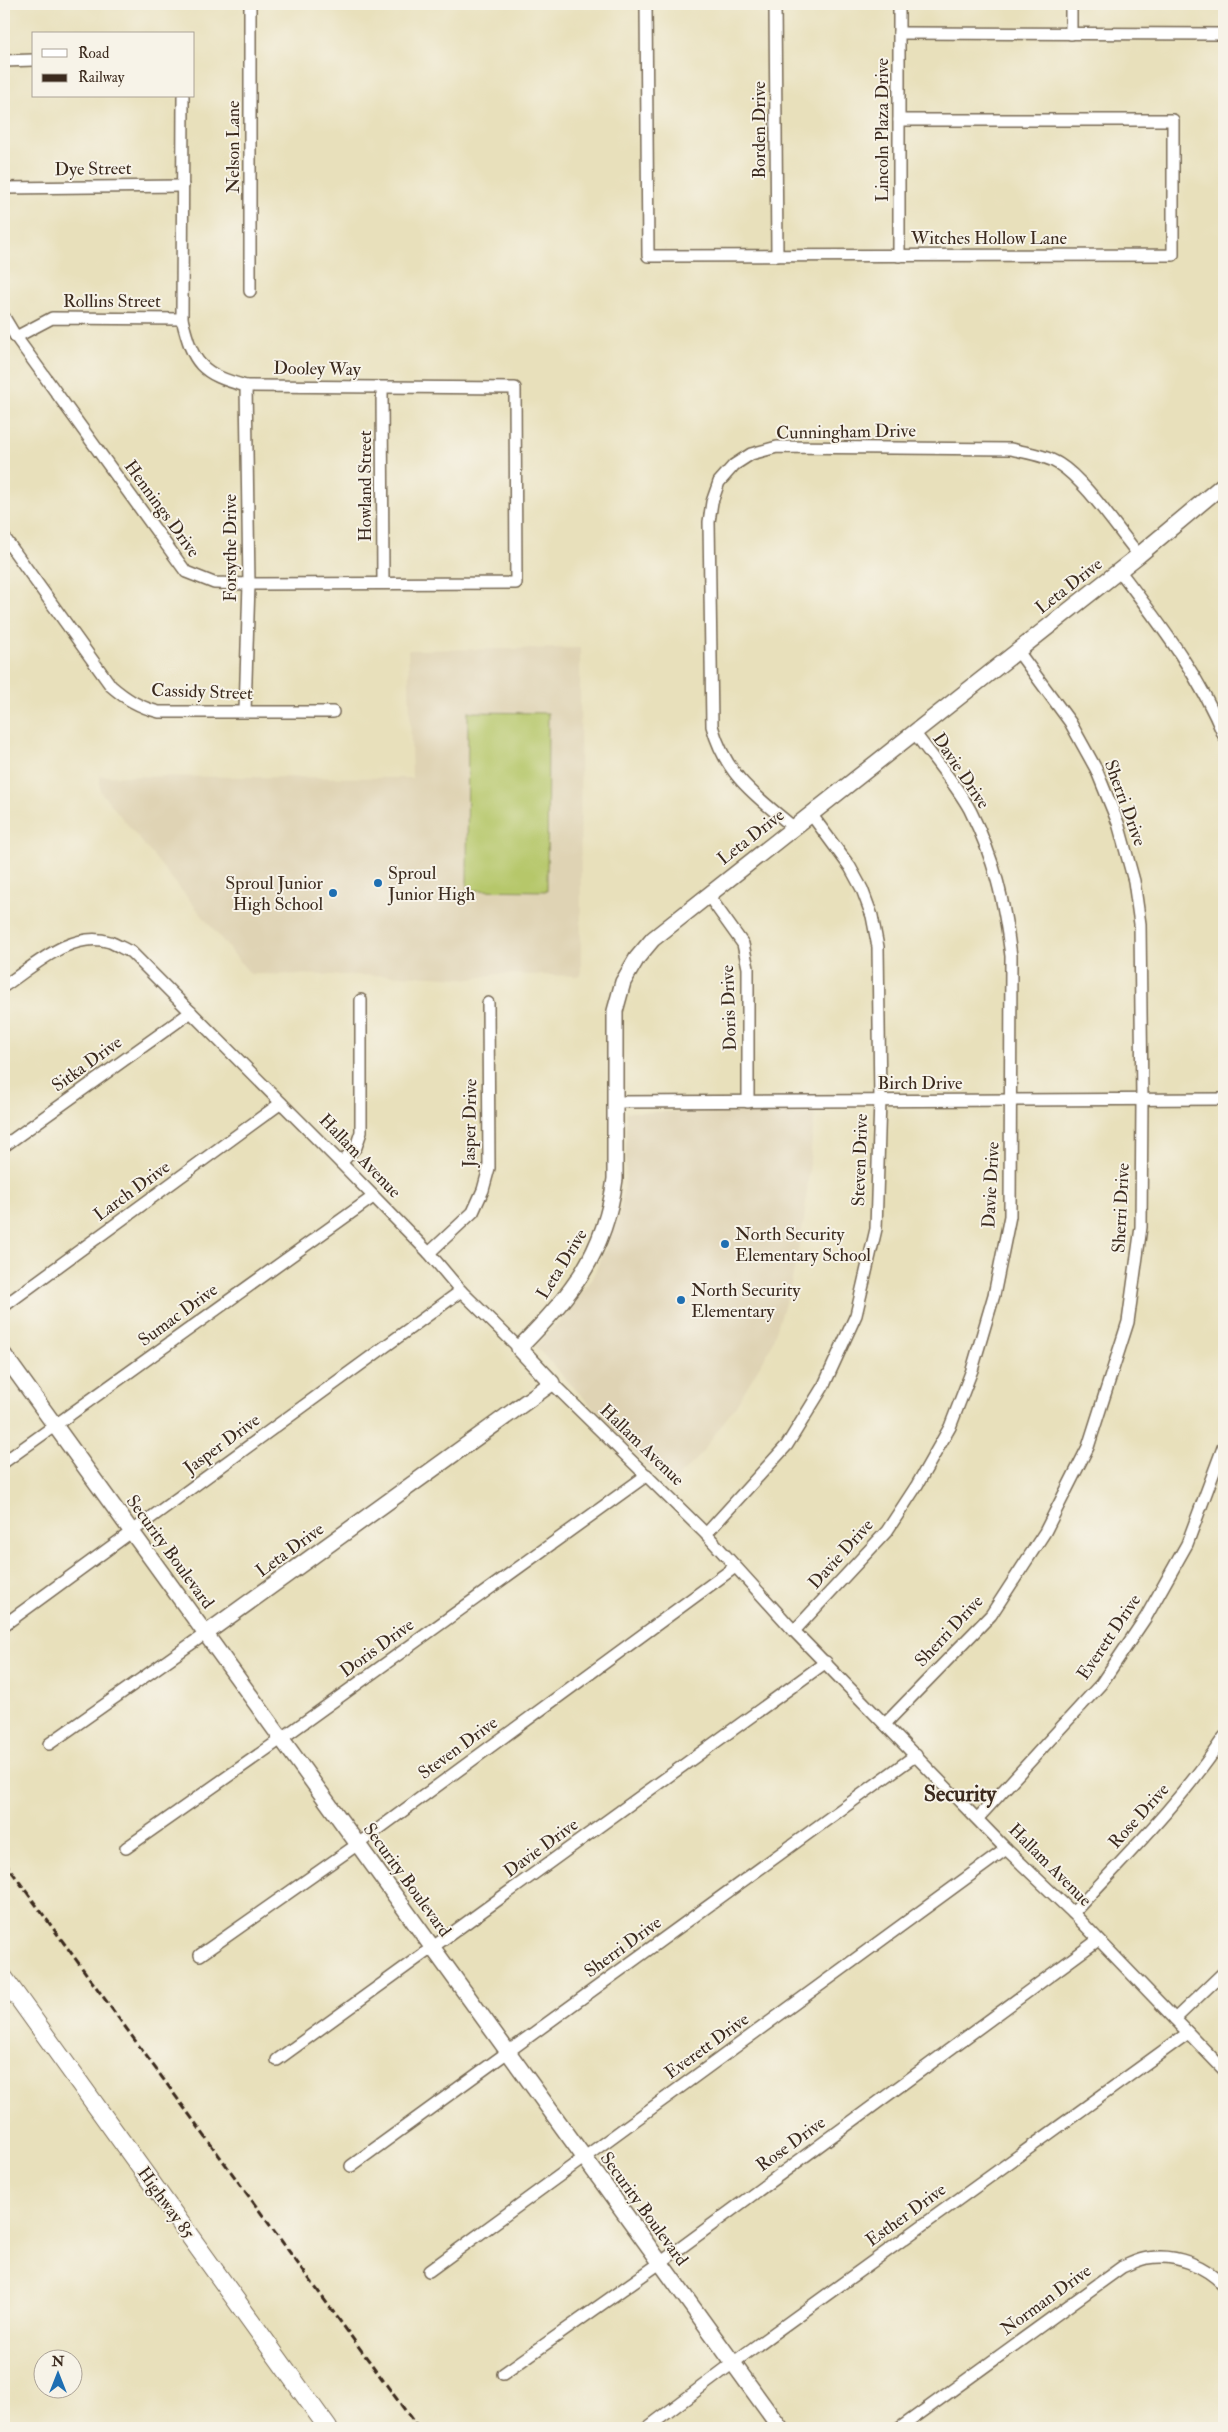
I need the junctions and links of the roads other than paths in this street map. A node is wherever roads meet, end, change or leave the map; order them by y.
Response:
1 (250, 4) edge
2 (646, 4) edge
3 (775, 4) edge
4 (899, 4) edge
5 (1071, 4) edge
6 (899, 33) junction
7 (1072, 34) junction
8 (1224, 34) edge
9 (4, 60) edge
10 (32, 60) edge
11 (183, 98) edge
12 (899, 120) junction
13 (183, 186) junction
14 (4, 188) edge
15 (777, 256) junction
16 (899, 256) junction
17 (250, 290) dead end
18 (4, 317) edge
19 (182, 318) junction
20 (16, 336) junction
21 (246, 386) junction
22 (382, 388) junction
23 (1224, 486) edge
24 (4, 537) edge
25 (1138, 555) junction
26 (1120, 570) junction
27 (382, 583) junction
28 (516, 583) joint
29 (249, 584) junction
30 (1017, 650) junction
31 (245, 711) junction
32 (333, 712) dead end
33 (914, 732) junction
34 (1224, 736) edge
35 (811, 814) junction
36 (793, 827) junction
37 (708, 895) junction
38 (4, 986) edge
39 (361, 1000) dead end
40 (488, 1003) dead end
41 (191, 1012) junction
42 (1224, 1099) edge
43 (880, 1100) junction
44 (1012, 1100) junction
45 (1142, 1100) junction
46 (616, 1102) junction
47 (748, 1102) junction
48 (281, 1103) junction
49 (4, 1146) edge
50 (341, 1162) junction
51 (373, 1197) junction
52 (429, 1253) junction
53 (461, 1291) junction
54 (4, 1306) edge
55 (520, 1348) junction
56 (4, 1355) edge
57 (552, 1383) junction
58 (55, 1426) junction
59 (1224, 1445) edge
60 (4, 1462) edge
61 (647, 1475) junction
62 (132, 1532) junction
63 (706, 1534) junction
64 (735, 1567) junction
65 (4, 1625) edge
66 (794, 1631) junction
67 (206, 1634) junction
68 (826, 1662) junction
69 (886, 1723) junction
70 (1224, 1737) edge
71 (281, 1739) junction
72 (49, 1744) dead end
73 (916, 1755) junction
74 (978, 1818) junction
75 (358, 1844) junction
76 (126, 1848) dead end
77 (1006, 1849) junction
78 (1074, 1913) junction
79 (1098, 1940) junction
80 (433, 1948) junction
81 (200, 1955) dead end
82 (1224, 1972) edge
83 (4, 1978) edge
84 (1175, 2019) junction
85 (1188, 2033) junction
86 (508, 2052) junction
87 (276, 2060) dead end
88 (1224, 2070) edge
89 (584, 2158) junction
90 (351, 2166) dead end
91 (660, 2263) junction
92 (429, 2272) dead end
93 (1224, 2285) edge
94 (733, 2363) junction
95 (503, 2374) dead end
96 (328, 2428) edge
97 (647, 2428) edge
98 (780, 2428) edge
99 (900, 2428) edge

1 - 17 street, Nelson Lane
2 - 15 street, Witches Hollow Lane
3 - 15 street, Borden Drive
4 - 6 street, Lincoln Plaza Drive
5 - 7 street
6 - 7 street
6 - 12 street, Lincoln Plaza Drive
7 - 8 street
9 - 10 street
11 - 13 street, Dooley Way
12 - 16 street, Lincoln Plaza Drive
12 - 16 street, Witches Hollow Lane
13 - 14 street, Dye Street
13 - 19 street, Dooley Way
15 - 16 street, Witches Hollow Lane
18 - 20 street, Hennings Drive
19 - 20 street, Rollins Street
19 - 21 street, Dooley Way
20 - 29 street, Hennings Drive
21 - 22 street, Dooley Way
21 - 29 street, Forsythe Drive
22 - 27 street, Howland Street
22 - 28 street, Dooley Way
23 - 25 street, Leta Drive
24 - 31 street, Cassidy Street
25 - 26 street, Leta Drive
25 - 36 street, Cunningham Drive
26 - 30 street, Leta Drive
26 - 34 street
27 - 28 street, Hennings Drive
27 - 29 street, Hennings Drive
29 - 31 street, Forsythe Drive
30 - 33 street, Leta Drive
30 - 45 street, Sherri Drive
31 - 32 street, Cassidy Street
33 - 35 street, Leta Drive
33 - 44 street, Davie Drive
35 - 36 street, Leta Drive
35 - 43 street, Steven Drive
36 - 37 street, Leta Drive
37 - 46 street, Leta Drive
37 - 47 street, Doris Drive
38 - 41 street, Hallam Avenue
39 - 50 street
40 - 52 street, Jasper Drive
41 - 48 street, Hallam Avenue
41 - 49 street, Sitka Drive
42 - 45 street, Birch Drive
43 - 44 street, Birch Drive
43 - 47 street, Birch Drive
43 - 63 street, Steven Drive
44 - 45 street, Birch Drive
44 - 66 street, Davie Drive
45 - 69 street, Sherri Drive
46 - 47 street, Birch Drive
46 - 55 street, Leta Drive
48 - 50 street, Hallam Avenue
48 - 54 street, Larch Drive
50 - 51 street, Hallam Avenue
51 - 52 street, Hallam Avenue
51 - 58 street, Sumac Drive
52 - 53 street, Hallam Avenue
53 - 55 street, Hallam Avenue
53 - 62 street, Jasper Drive
55 - 57 street, Hallam Avenue
56 - 58 street, Security Boulevard
57 - 61 street, Hallam Avenue
57 - 67 street, Leta Drive
58 - 60 street, Sumac Drive
58 - 62 street, Security Boulevard
59 - 74 street, Everett Drive
61 - 63 street, Hallam Avenue
61 - 71 street, Doris Drive
62 - 65 street, Jasper Drive
62 - 67 street, Security Boulevard
63 - 64 street, Hallam Avenue
64 - 66 street, Hallam Avenue
64 - 75 street, Steven Drive
66 - 68 street, Hallam Avenue
67 - 71 street, Security Boulevard
67 - 72 street, Leta Drive
68 - 69 street, Hallam Avenue
68 - 80 street, Davie Drive
69 - 73 street, Hallam Avenue
70 - 78 street, Rose Drive
71 - 75 street, Security Boulevard
71 - 76 street, Doris Drive
73 - 74 street, Hallam Avenue
73 - 86 street, Sherri Drive
74 - 77 street, Hallam Avenue
75 - 80 street, Security Boulevard
75 - 81 street, Steven Drive
77 - 78 street, Hallam Avenue
77 - 89 street, Everett Drive
78 - 79 street, Hallam Avenue
79 - 84 street, Hallam Avenue
79 - 91 street, Rose Drive
80 - 86 street, Security Boulevard
80 - 87 street, Davie Drive
82 - 84 street
83 - 96 main road, Highway 85
84 - 85 street, Hallam Avenue
85 - 88 street, Hallam Avenue
85 - 94 street, Esther Drive
86 - 89 street, Security Boulevard
86 - 90 street, Sherri Drive
89 - 91 street, Security Boulevard
89 - 92 street, Everett Drive
91 - 94 street, Security Boulevard
91 - 95 street, Rose Drive
93 - 99 street, Norman Drive
94 - 97 street, Esther Drive
94 - 98 street, Security Boulevard

